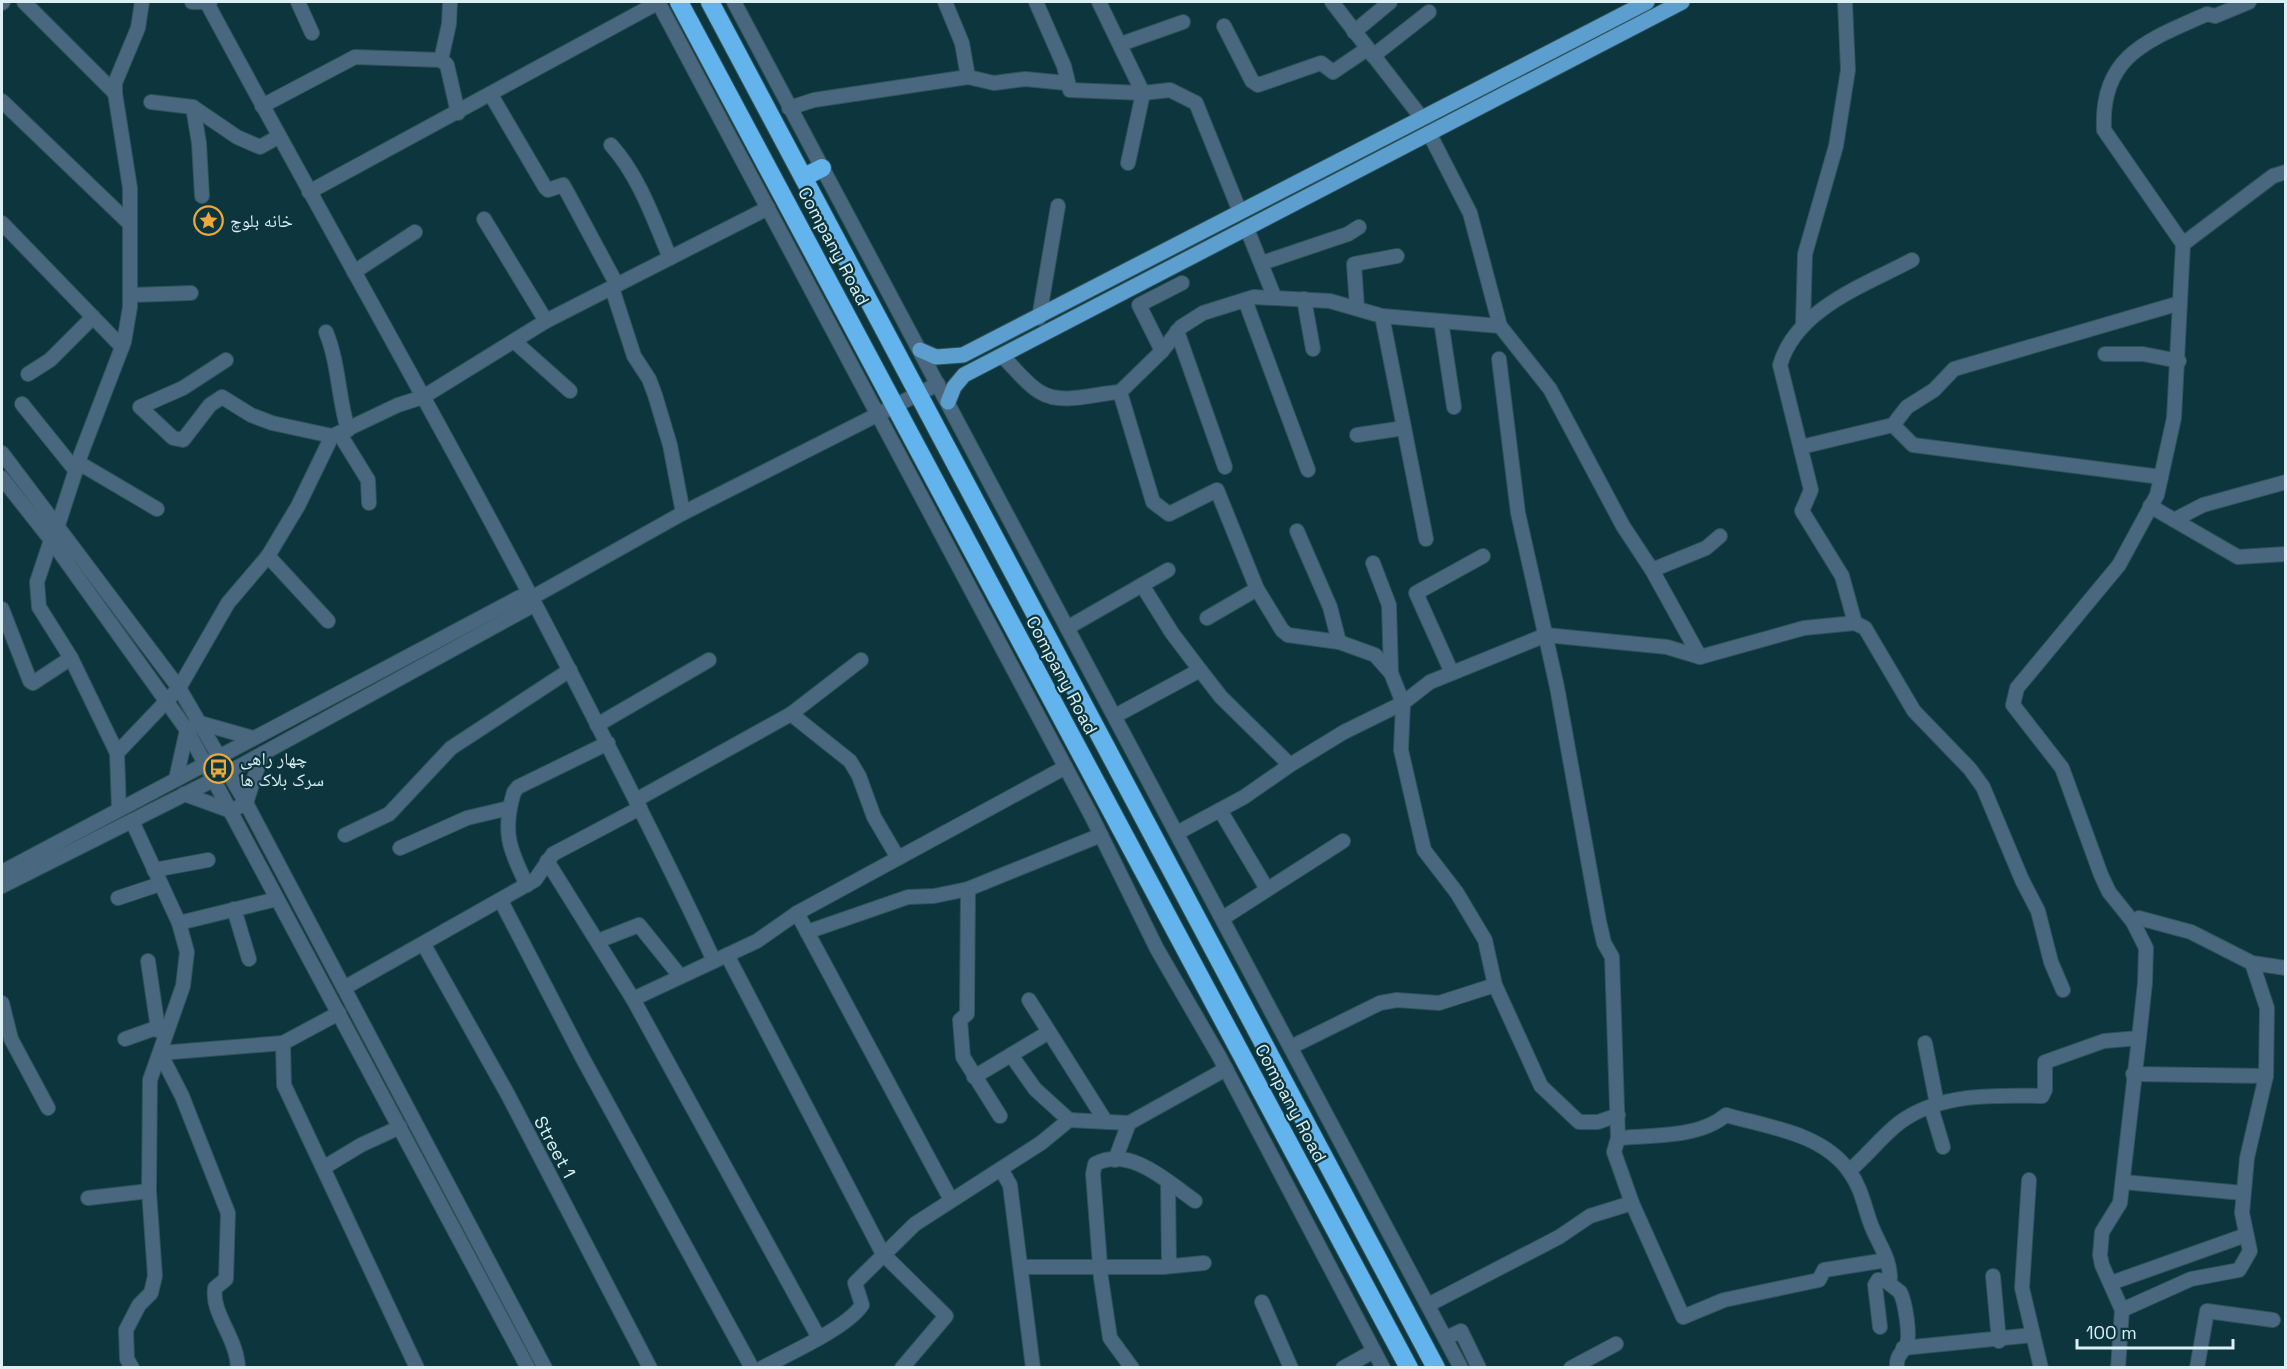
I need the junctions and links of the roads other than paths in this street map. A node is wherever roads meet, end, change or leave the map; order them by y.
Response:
1 (24, 2) edge
2 (142, 2) edge
3 (192, 2) edge
4 (208, 2) edge
5 (298, 2) edge
6 (450, 2) edge
7 (659, 2) edge
8 (679, 2) edge
9 (710, 2) edge
10 (734, 2) edge
11 (945, 2) edge
12 (1036, 2) edge
13 (1099, 2) edge
14 (1332, 2) edge
15 (1390, 2) edge
16 (1647, 2) edge
17 (1682, 2) edge
18 (1845, 2) edge
19 (2248, 2) edge
20 (1429, 12) dead end
21 (1184, 22) dead end
22 (1224, 26) dead end
23 (1354, 32) junction
24 (312, 33) dead end
25 (1121, 44) junction
26 (1370, 52) junction
27 (441, 60) junction
28 (968, 77) junction
29 (1066, 83) junction
30 (1468, 92) junction
31 (115, 93) junction
32 (1143, 93) junction
33 (491, 95) junction
34 (2, 101) edge
35 (150, 102) dead end
36 (262, 106) junction
37 (193, 107) junction
38 (789, 108) junction
39 (1477, 108) junction
40 (458, 113) junction
41 (1420, 117) junction
42 (1429, 133) junction
43 (278, 137) junction
44 (611, 146) dead end
45 (1128, 163) dead end
46 (822, 168) junction
47 (2286, 172) edge
48 (804, 177) junction
49 (309, 192) junction
50 (202, 196) dead end
51 (1058, 206) dead end
52 (768, 208) junction
53 (1240, 212) junction
54 (484, 219) dead end
55 (2, 223) edge
56 (130, 224) junction
57 (1359, 227) dead end
58 (1247, 229) junction
59 (415, 232) dead end
60 (2183, 244) junction
61 (1397, 256) dead end
62 (670, 258) junction
63 (1912, 260) dead end
64 (1262, 262) junction
65 (354, 272) junction
66 (1182, 284) dead end
67 (614, 286) junction
68 (191, 293) dead end
69 (131, 295) junction
70 (1274, 296) junction
71 (1304, 299) junction
72 (1245, 300) junction
73 (2180, 303) junction
74 (1357, 307) junction
75 (1382, 316) junction
76 (93, 317) junction
77 (1039, 318) junction
78 (546, 321) junction
79 (1441, 321) junction
80 (1803, 324) junction
81 (1500, 326) junction
82 (1177, 331) junction
83 (326, 332) dead end
84 (515, 342) junction
85 (122, 347) junction
86 (1313, 349) dead end
87 (920, 350) junction
88 (1162, 351) junction
89 (2104, 354) dead end
90 (1002, 356) junction
91 (1498, 359) dead end
92 (226, 360) dead end
93 (2179, 361) junction
94 (28, 374) dead end
95 (938, 384) junction
96 (570, 391) dead end
97 (1120, 392) junction
98 (917, 394) junction
99 (423, 397) junction
100 (948, 402) junction
101 (22, 404) dead end
102 (894, 406) junction
103 (1455, 407) dead end
104 (876, 415) junction
105 (1893, 425) junction
106 (1404, 429) junction
107 (340, 433) junction
108 (1357, 435) dead end
109 (1801, 447) junction
110 (2, 453) edge
111 (77, 467) junction
112 (1225, 467) dead end
113 (1308, 470) dead end
114 (2162, 477) junction
115 (2, 478) edge
116 (2286, 482) edge
117 (369, 503) dead end
118 (2150, 506) junction
119 (157, 509) dead end
120 (683, 513) junction
121 (2174, 520) junction
122 (58, 525) junction
123 (1297, 531) dead end
124 (1720, 536) dead end
125 (1426, 539) dead end
126 (51, 540) junction
127 (2286, 554) edge
128 (268, 556) junction
129 (1483, 556) dead end
130 (1372, 563) dead end
131 (1168, 570) dead end
132 (1652, 570) junction
133 (1142, 585) junction
134 (1257, 589) junction
135 (533, 597) junction
136 (2, 609) edge
137 (1207, 618) dead end
138 (328, 621) dead end
139 (1856, 623) junction
140 (1067, 628) junction
141 (1546, 635) junction
142 (1339, 642) junction
143 (1700, 657) junction
144 (71, 658) junction
145 (709, 660) dead end
146 (861, 660) dead end
147 (570, 670) junction
148 (1200, 670) junction
149 (1391, 673) junction
150 (1452, 673) junction
151 (179, 688) junction
152 (169, 702) junction
153 (1403, 703) junction
154 (790, 714) junction
155 (1115, 716) junction
156 (200, 723) junction
157 (597, 725) junction
158 (187, 730) junction
159 (253, 738) junction
160 (608, 743) junction
161 (117, 753) junction
162 (261, 754) junction
163 (220, 756) junction
164 (205, 764) junction
165 (1290, 765) junction
166 (1064, 768) junction
167 (228, 772) junction
168 (176, 779) junction
169 (214, 780) junction
170 (184, 794) junction
171 (246, 803) junction
172 (638, 804) junction
173 (509, 808) junction
174 (119, 809) junction
175 (1220, 810) junction
176 (231, 811) junction
177 (132, 821) junction
178 (1177, 833) junction
179 (345, 835) dead end
180 (1101, 835) junction
181 (1342, 841) dead end
182 (400, 848) dead end
183 (898, 858) junction
184 (208, 860) dead end
185 (547, 861) junction
186 (154, 870) junction
187 (2, 872) edge
188 (160, 884) junction
189 (527, 885) junction
190 (2, 886) edge
191 (968, 889) junction
192 (1267, 889) junction
193 (118, 898) dead end
194 (277, 899) junction
195 (501, 901) junction
196 (234, 909) junction
197 (797, 913) junction
198 (1222, 918) junction
199 (2133, 922) junction
200 (179, 923) junction
201 (807, 932) junction
202 (598, 941) junction
203 (424, 945) junction
204 (727, 955) junction
205 (249, 959) dead end
206 (148, 961) dead end
207 (714, 961) junction
208 (2252, 963) junction
209 (2286, 968) edge
210 (680, 976) junction
211 (1495, 985) junction
212 (344, 988) junction
213 (2063, 990) dead end
214 (633, 999) junction
215 (1029, 1000) dead end
216 (2, 1003) edge
217 (339, 1013) junction
218 (163, 1031) junction
219 (1049, 1032) junction
220 (2139, 1038) junction
221 (125, 1039) dead end
222 (1925, 1043) dead end
223 (284, 1044) junction
224 (1291, 1047) junction
225 (160, 1053) junction
226 (1011, 1055) junction
227 (1226, 1069) junction
228 (2133, 1074) junction
229 (2266, 1076) junction
230 (974, 1077) junction
231 (1934, 1106) junction
232 (48, 1108) dead end
233 (1618, 1115) junction
234 (1000, 1116) dead end
235 (1069, 1120) junction
236 (1106, 1122) junction
237 (1129, 1123) junction
238 (400, 1127) junction
239 (1618, 1138) junction
240 (1943, 1147) dead end
241 (1115, 1160) junction
242 (323, 1168) junction
243 (1001, 1168) junction
244 (1849, 1171) junction
245 (2030, 1180) dead end
246 (1168, 1182) junction
247 (2123, 1182) junction
248 (149, 1191) junction
249 (2243, 1193) junction
250 (88, 1198) dead end
251 (951, 1200) junction
252 (1195, 1202) dead end
253 (1632, 1203) junction
254 (2247, 1235) junction
255 (883, 1254) junction
256 (1887, 1260) junction
257 (1204, 1263) dead end
258 (1100, 1266) junction
259 (1169, 1266) junction
260 (1022, 1267) junction
261 (1993, 1276) dead end
262 (1886, 1281) junction
263 (2112, 1283) junction
264 (1262, 1302) dead end
265 (1428, 1305) junction
266 (2122, 1310) junction
267 (2273, 1320) dead end
268 (1880, 1327) dead end
269 (2033, 1335) junction
270 (819, 1338) junction
271 (1446, 1338) junction
272 (1999, 1341) junction
273 (1616, 1344) dead end
274 (1903, 1348) junction
275 (1374, 1351) junction
276 (905, 1367) edge
277 (132, 1368) edge
278 (238, 1368) edge
279 (417, 1368) edge
280 (528, 1368) edge
281 (544, 1368) edge
282 (650, 1368) edge
283 (752, 1368) edge
284 (762, 1368) edge
285 (1033, 1368) edge
286 (1132, 1368) edge
287 (1291, 1368) edge
288 (1343, 1368) edge
289 (1383, 1368) edge
290 (1409, 1368) edge
291 (1436, 1368) edge
292 (1461, 1368) edge
293 (1479, 1368) edge
294 (1571, 1368) edge
295 (1897, 1368) edge
296 (2040, 1368) edge
297 (2118, 1368) edge
298 (2197, 1368) edge

1 - 31 street
2 - 31 street
3 - 4 street
4 - 36 street
5 - 24 street
6 - 27 street
7 - 33 street
7 - 52 street
8 - 102 highway, Company Road
9 - 48 highway, Company Road
10 - 38 street
11 - 28 street
12 - 29 street
13 - 25 street
14 - 23 street
15 - 23 street
16 - 30 main road
17 - 39 main road
18 - 80 street
19 - 60 street
20 - 26 street
21 - 25 street
22 - 26 street
23 - 26 street
25 - 32 street
26 - 41 street
27 - 36 street
27 - 40 street
28 - 29 street
28 - 38 street
29 - 32 street
30 - 39 main road
30 - 41 main road
31 - 56 street
32 - 45 street
32 - 53 street
33 - 40 street
33 - 67 street
34 - 56 street
35 - 37 street
36 - 43 street
37 - 43 street
37 - 50 street
38 - 46 street
39 - 42 main road
40 - 49 street
41 - 53 main road
42 - 58 main road
42 - 81 street
43 - 49 street
44 - 62 street
46 - 48 highway
46 - 87 street
47 - 60 street
48 - 98 highway, Company Road
49 - 65 street
51 - 77 street
52 - 62 street
52 - 104 street
53 - 77 main road
54 - 78 street
55 - 76 street
56 - 69 street
57 - 64 street
58 - 64 street
58 - 90 main road
59 - 65 street
60 - 73 street
61 - 74 street
62 - 67 street
63 - 80 street
64 - 70 street
65 - 99 street
66 - 88 street
67 - 78 street
67 - 120 street
68 - 69 street
69 - 85 street
70 - 71 street
70 - 72 street
71 - 74 street
71 - 86 street
72 - 82 street
72 - 113 street
73 - 93 street
73 - 105 street
74 - 75 street
75 - 79 street
75 - 106 street
76 - 85 street
76 - 94 street
77 - 87 main road
78 - 84 street
79 - 81 street
79 - 103 street
80 - 109 street
81 - 132 street
82 - 88 street
82 - 112 street
83 - 107 street
84 - 96 street
84 - 99 street
85 - 111 street
87 - 95 street
88 - 97 street
89 - 93 street
90 - 97 street
90 - 100 main road
91 - 141 street
92 - 107 street
93 - 114 street
95 - 98 street
95 - 100 street
97 - 134 street
98 - 102 street
98 - 291 highway, Company Road
99 - 107 street
99 - 135 street
100 - 140 street
101 - 111 street
102 - 104 street
102 - 290 highway, Company Road
104 - 120 street
104 - 166 street
105 - 109 street
105 - 114 street
106 - 108 street
106 - 125 street
107 - 117 street
107 - 128 street
109 - 139 street
110 - 122 street
111 - 119 street
111 - 122 street
114 - 118 street
115 - 126 street
116 - 121 street
118 - 121 street
118 - 199 street
120 - 135 street
121 - 127 street
122 - 151 street
123 - 142 street
124 - 132 street
126 - 144 street
126 - 152 street
128 - 138 street
128 - 151 street
129 - 150 street
130 - 149 street
131 - 133 street
132 - 143 street
133 - 140 street
133 - 148 street
134 - 137 street
134 - 142 street
135 - 147 street
135 - 159 street
135 - 162 street
136 - 144 street
139 - 143 street
139 - 213 street
140 - 155 street
141 - 143 street
141 - 150 street
141 - 233 street
142 - 149 street
144 - 161 street
145 - 157 street
146 - 154 street
147 - 157 street
147 - 179 street
148 - 155 street
148 - 165 street
149 - 153 street
150 - 153 street
151 - 152 street
151 - 156 street
152 - 158 street
152 - 161 street
153 - 165 street
153 - 211 street
154 - 172 street
154 - 183 street
155 - 178 street
156 - 158 street
156 - 159 street
156 - 163 street
157 - 160 street
158 - 164 street
158 - 168 street
159 - 163 street
160 - 172 street
160 - 173 street
161 - 174 street
162 - 167 street
162 - 171 street
163 - 164 street
163 - 167 street
164 - 168 street
164 - 169 street
165 - 175 street
166 - 180 street
166 - 183 street
167 - 169 street
167 - 171 street
168 - 174 street
169 - 170 street
169 - 176 street
170 - 176 street
170 - 177 street
171 - 176 street
171 - 212 street
172 - 185 street
172 - 207 street
173 - 182 street
173 - 189 street
174 - 187 street
175 - 178 street
175 - 192 street
176 - 194 street
177 - 186 street
177 - 190 street
178 - 198 street
180 - 191 street
180 - 227 street
181 - 192 street
183 - 197 street
184 - 186 street
185 - 189 street
185 - 202 street
186 - 188 street
188 - 193 street
188 - 200 street
189 - 195 street
191 - 201 street
191 - 230 street
192 - 198 street
194 - 196 street
194 - 217 street
195 - 203 street
195 - 283 street
196 - 200 street
196 - 205 street
197 - 201 street
197 - 204 street
198 - 224 street
199 - 208 street
199 - 220 street
200 - 218 street
201 - 251 street
202 - 210 street
202 - 214 street
203 - 212 street
203 - 282 street, Street 1
204 - 207 street
204 - 255 street
206 - 218 street
207 - 210 street
208 - 209 street
208 - 229 street
210 - 214 street
211 - 224 street
211 - 233 street
212 - 281 street
214 - 270 street
215 - 219 street
216 - 232 street
217 - 223 street
217 - 238 street
218 - 221 street
218 - 225 street
219 - 226 street
219 - 236 street
220 - 228 street
220 - 231 street
222 - 231 street
223 - 225 street
223 - 242 street
224 - 265 street
225 - 248 street
225 - 278 street
226 - 230 street
226 - 235 street
227 - 237 street
227 - 275 street
228 - 229 street
228 - 247 street
229 - 249 street
230 - 234 street
231 - 240 street
231 - 244 street
233 - 239 street
235 - 236 street
235 - 243 street
236 - 237 street
237 - 241 street
238 - 242 street
238 - 280 street
239 - 244 street
239 - 253 street
241 - 246 street
241 - 258 street
242 - 279 street
243 - 251 street
243 - 260 street
244 - 256 street
245 - 269 street
246 - 252 street
246 - 259 street
247 - 249 street
247 - 263 street
248 - 250 street
248 - 277 street
249 - 254 street
251 - 255 street
253 - 256 street
253 - 265 street
254 - 263 street
254 - 266 street
255 - 270 street
255 - 276 street
256 - 262 street
257 - 259 street
258 - 259 street
258 - 260 street
258 - 286 street
260 - 285 street
261 - 272 street
262 - 268 street
262 - 274 street
263 - 266 street
264 - 287 street
265 - 271 street
266 - 297 street
267 - 298 street
269 - 272 street
269 - 296 street
270 - 284 street
271 - 292 street
271 - 293 street
272 - 274 street
273 - 294 street
274 - 295 street
275 - 288 street
275 - 289 street

